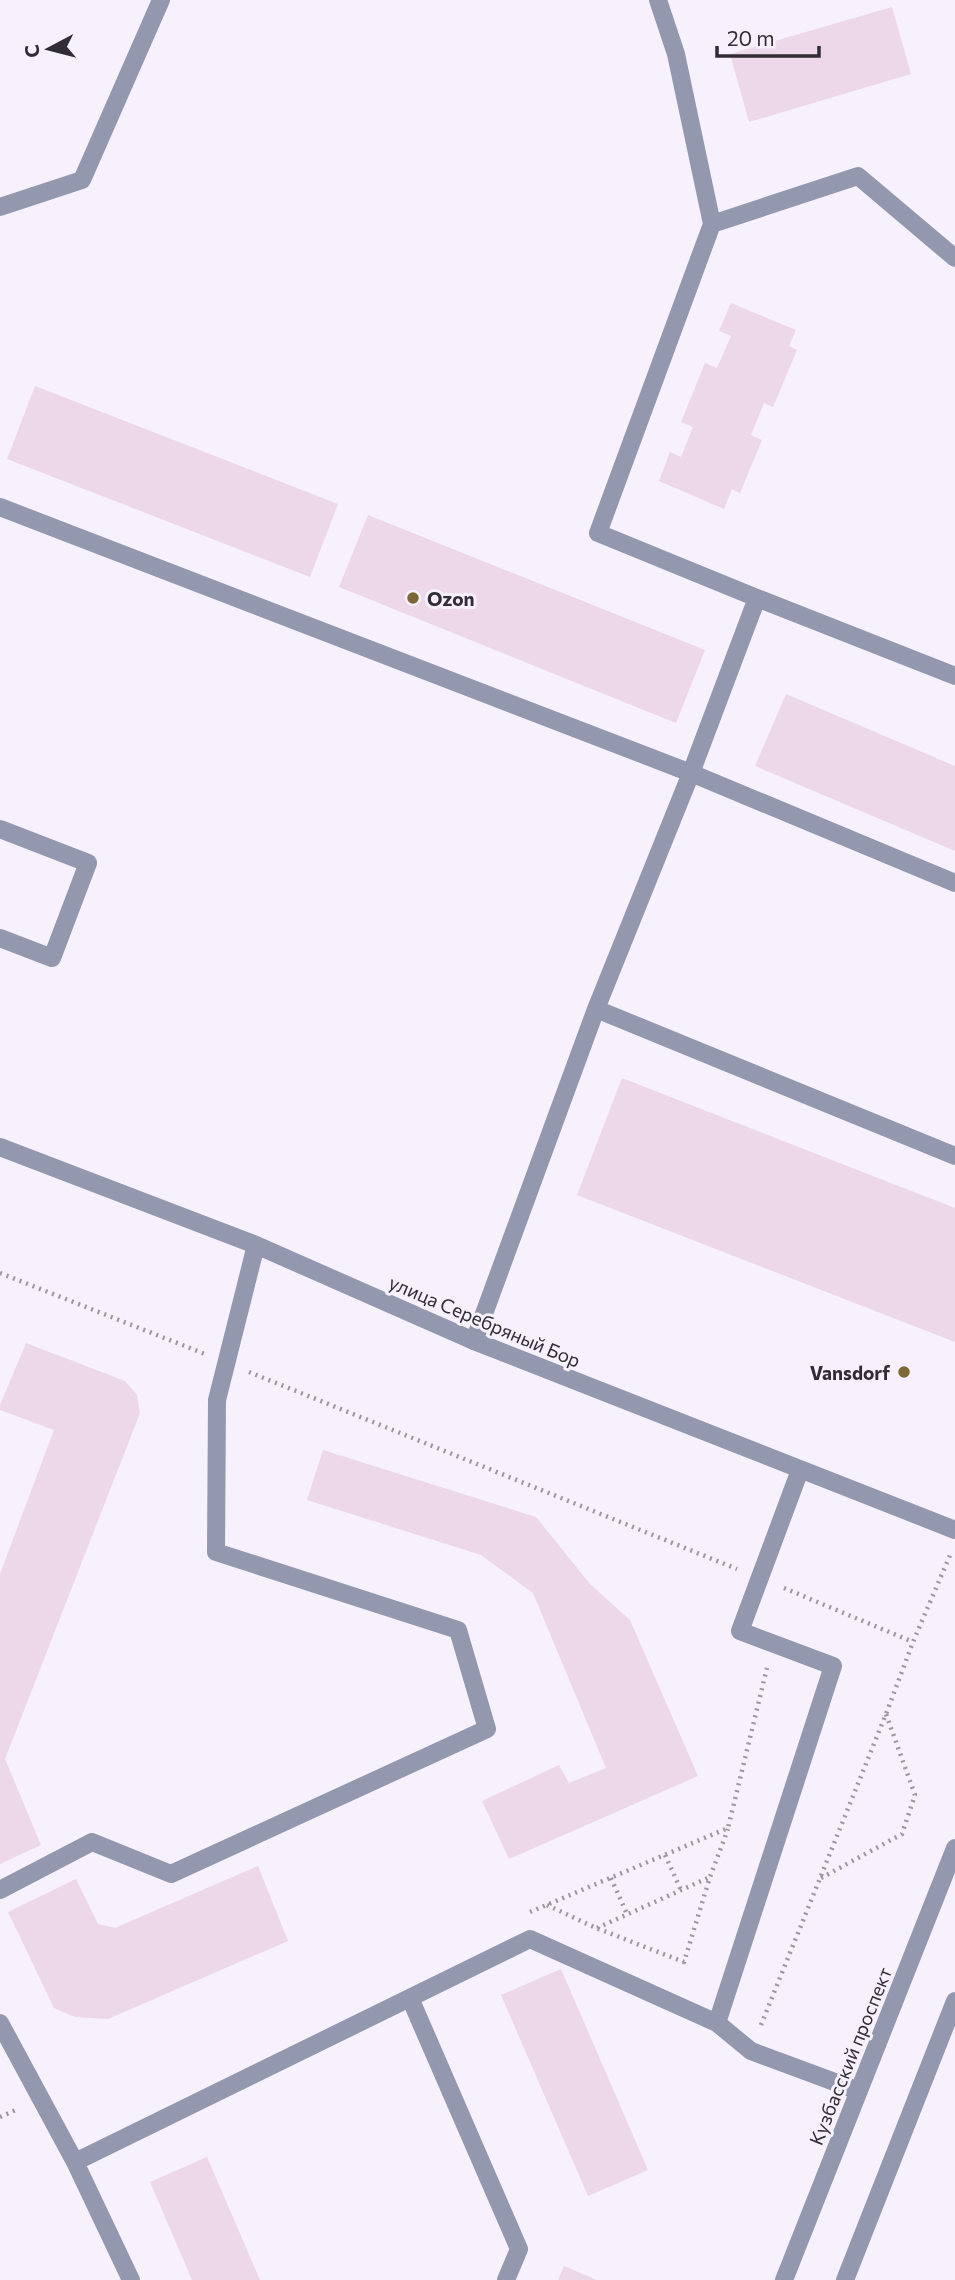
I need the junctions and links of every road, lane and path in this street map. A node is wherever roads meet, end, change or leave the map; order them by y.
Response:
1 (161, 0) edge
2 (659, 0) edge
3 (0, 207) edge
4 (712, 225) junction
5 (955, 258) edge
6 (0, 507) edge
7 (757, 598) junction
8 (955, 676) edge
9 (691, 773) junction
10 (0, 830) edge
11 (955, 883) edge
12 (0, 938) edge
13 (596, 1009) junction
14 (0, 1147) edge
15 (955, 1156) edge
16 (256, 1245) junction
17 (0, 1273) edge
18 (474, 1341) junction
19 (226, 1363) junction
20 (800, 1471) junction
21 (955, 1530) edge
22 (955, 1542) edge
23 (761, 1579) junction
24 (912, 1642) junction
25 (773, 1644) junction
26 (886, 1714) junction
27 (728, 1828) junction
28 (955, 1847) edge
29 (665, 1855) junction
30 (710, 1877) junction
31 (611, 1878) junction
32 (820, 1878) junction
33 (0, 1890) edge
34 (681, 1890) junction
35 (547, 1905) junction
36 (627, 1914) junction
37 (596, 1928) junction
38 (530, 1939) junction
39 (410, 1998) junction
40 (955, 2001) edge
41 (0, 2023) edge
42 (717, 2023) junction
43 (751, 2051) junction
44 (859, 2091) junction
45 (75, 2162) junction
46 (131, 2280) edge
47 (506, 2280) edge
48 (785, 2280) edge
49 (845, 2280) edge

1 - 3 street
2 - 4 street
4 - 5 street
4 - 7 street
6 - 9 street
7 - 8 street
7 - 9 street
9 - 11 street
9 - 13 street
10 - 12 street
13 - 15 street
13 - 18 street
14 - 16 street, улица Серебряный Бор
16 - 18 street, улица Серебряный Бор
16 - 19 street
17 - 19 path
18 - 20 street, улица Серебряный Бор
19 - 23 path
19 - 33 street
20 - 21 street, улица Серебряный Бор
20 - 23 street
22 - 24 path
23 - 24 path
23 - 25 street
24 - 26 path
25 - 27 path
25 - 42 street
26 - 32 path
26 - 32 path
27 - 29 path
27 - 30 path
28 - 44 street, Кузбасский проспект
29 - 31 path
29 - 34 path
30 - 34 path
30 - 37 path
31 - 35 path
31 - 36 path
32 - 43 path
34 - 36 path
35 - 37 path
35 - 38 path
36 - 37 path
38 - 39 street
38 - 42 street
39 - 45 street
39 - 47 street
40 - 49 street
41 - 45 street
42 - 43 street
43 - 44 street
44 - 48 street, Кузбасский проспект
45 - 46 street

